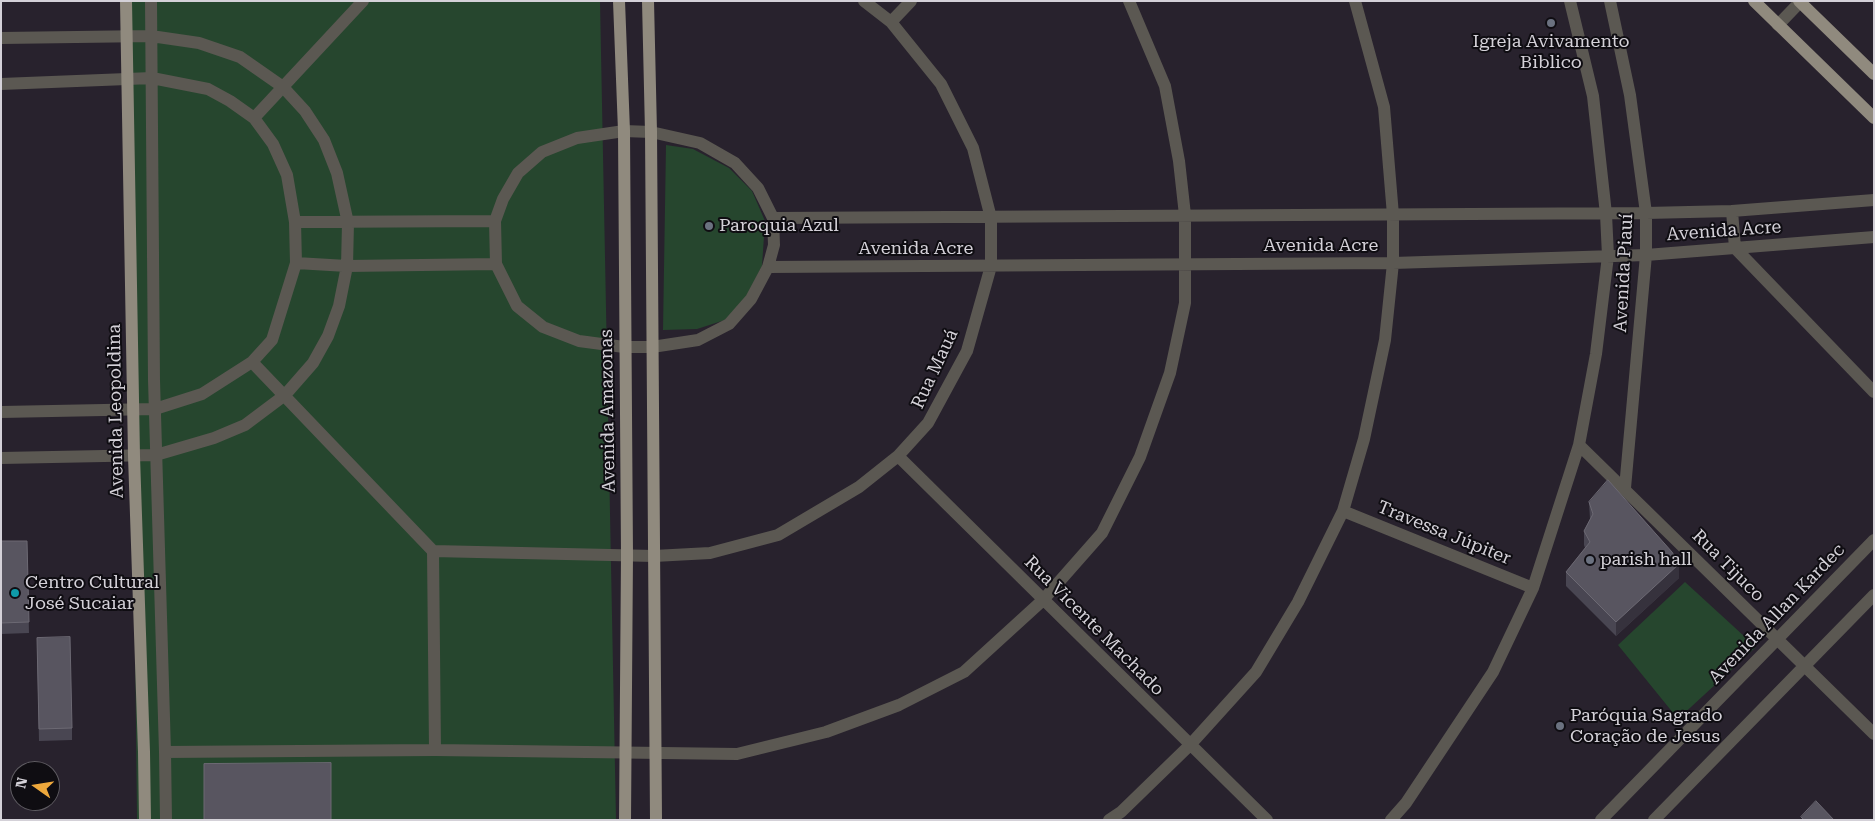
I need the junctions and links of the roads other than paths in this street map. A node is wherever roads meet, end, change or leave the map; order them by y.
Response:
1 (126, 1) edge
2 (152, 1) edge
3 (363, 1) edge
4 (619, 1) edge
5 (648, 1) edge
6 (864, 1) edge
7 (911, 1) edge
8 (1128, 1) edge
9 (1355, 1) edge
10 (1570, 1) edge
11 (1610, 1) edge
12 (1754, 1) edge
13 (1800, 2) edge
14 (891, 22) junction
15 (1778, 25) junction
16 (127, 36) junction
17 (151, 36) junction
18 (1, 38) edge
19 (1874, 74) edge
20 (152, 78) junction
21 (127, 79) junction
22 (1, 84) edge
23 (283, 87) junction
24 (254, 118) junction
25 (1874, 118) edge
26 (624, 131) junction
27 (651, 132) junction
28 (1874, 200) edge
29 (1732, 210) junction
30 (1646, 213) junction
31 (1606, 214) junction
32 (1184, 215) junction
33 (1393, 215) junction
34 (773, 218) junction
35 (990, 218) junction
36 (495, 221) junction
37 (295, 222) junction
38 (348, 223) junction
39 (1874, 237) edge
40 (1735, 248) junction
41 (1646, 255) junction
42 (1608, 256) junction
43 (296, 263) junction
44 (1393, 263) junction
45 (496, 264) junction
46 (1185, 265) junction
47 (347, 266) junction
48 (990, 266) junction
49 (768, 268) junction
50 (624, 347) junction
51 (652, 347) junction
52 (252, 362) junction
53 (1874, 392) edge
54 (285, 395) junction
55 (155, 409) junction
56 (134, 410) junction
57 (1, 412) edge
58 (1579, 445) junction
59 (134, 456) junction
60 (156, 456) junction
61 (898, 456) junction
62 (1, 458) edge
63 (1624, 488) junction
64 (1342, 511) junction
65 (1874, 540) edge
66 (433, 551) junction
67 (627, 555) junction
68 (654, 556) junction
69 (1533, 588) junction
70 (1874, 595) edge
71 (1043, 600) junction
72 (1777, 639) junction
73 (1804, 666) junction
74 (1874, 734) edge
75 (1190, 745) junction
76 (435, 750) junction
77 (166, 752) junction
78 (627, 752) junction
79 (655, 752) junction
80 (1607, 818) edge
81 (145, 820) edge
82 (166, 820) edge
83 (626, 820) edge
84 (656, 820) edge
85 (1109, 820) edge
86 (1267, 820) edge
87 (1391, 820) edge
88 (1654, 820) edge

1 - 16 main road, Avenida Leopoldina
2 - 17 street
3 - 23 street
4 - 26 main road, Avenida Amazonas
5 - 27 main road
6 - 14 street, Rua Mauá
7 - 14 street
8 - 32 street
9 - 33 street
10 - 31 street, Avenida Piauí
11 - 30 street, Avenida Piauí
12 - 15 main road
13 - 15 street
13 - 19 main road
14 - 35 street, Rua Mauá
15 - 25 main road
16 - 17 street
16 - 18 street
16 - 21 main road, Avenida Leopoldina
17 - 20 street
17 - 23 street
20 - 21 street
20 - 24 street
20 - 55 street
21 - 22 street
21 - 56 main road, Avenida Leopoldina
23 - 24 street
23 - 38 street
24 - 37 street
26 - 27 street
26 - 36 street
26 - 50 main road, Avenida Amazonas
27 - 34 street
27 - 51 main road
28 - 29 street, Avenida Acre
29 - 30 street, Avenida Acre
29 - 40 street
30 - 31 street, Avenida Acre
30 - 41 street, Avenida Piauí
31 - 33 street, Avenida Acre
31 - 42 street, Avenida Piauí
32 - 33 street, Avenida Acre
32 - 35 street, Avenida Acre
32 - 46 street
33 - 44 street
34 - 35 street, Avenida Acre
34 - 49 street
35 - 48 street, Rua Mauá
36 - 38 street
36 - 45 street
37 - 38 street
37 - 43 street
38 - 47 street
39 - 40 street, Avenida Acre
40 - 41 street, Avenida Acre
40 - 53 street
41 - 42 street, Avenida Acre
41 - 63 street, Avenida Piauí
42 - 44 street, Avenida Acre
42 - 58 street, Avenida Piauí
43 - 47 street
43 - 52 street
44 - 46 street, Avenida Acre
44 - 64 street
45 - 47 street
45 - 50 street
46 - 48 street, Avenida Acre
46 - 71 street
47 - 54 street
48 - 49 street, Avenida Acre
48 - 61 street, Rua Mauá
49 - 51 street
50 - 51 street
50 - 67 main road, Avenida Amazonas
51 - 68 main road
52 - 54 street
52 - 55 street
54 - 60 street
54 - 66 street
55 - 56 street
55 - 60 street
56 - 57 street
56 - 59 main road, Avenida Leopoldina
58 - 63 street, Rua Tijuco
58 - 69 street, Avenida Piauí
59 - 60 street
59 - 62 street
59 - 81 main road, Avenida Leopoldina
60 - 77 street
61 - 68 street, Rua Mauá
61 - 71 street, Rua Vicente Machado
63 - 72 street, Rua Tijuco
64 - 69 street, Travessa Júpiter
64 - 75 street
65 - 72 street, Avenida Allan Kardec
66 - 67 street, Rua Mauá
66 - 76 street
67 - 68 street, Rua Mauá
67 - 78 main road, Avenida Amazonas
68 - 79 main road
69 - 87 street, Avenida Piauí
70 - 73 street
71 - 75 street, Rua Vicente Machado
71 - 79 street
72 - 73 street, Rua Tijuco
72 - 80 street, Avenida Allan Kardec
73 - 74 street, Rua Tijuco
73 - 88 street
75 - 85 street
75 - 86 street, Rua Vicente Machado
76 - 77 street
76 - 78 street
77 - 82 street
78 - 79 street
78 - 83 main road, Avenida Amazonas
79 - 84 main road

